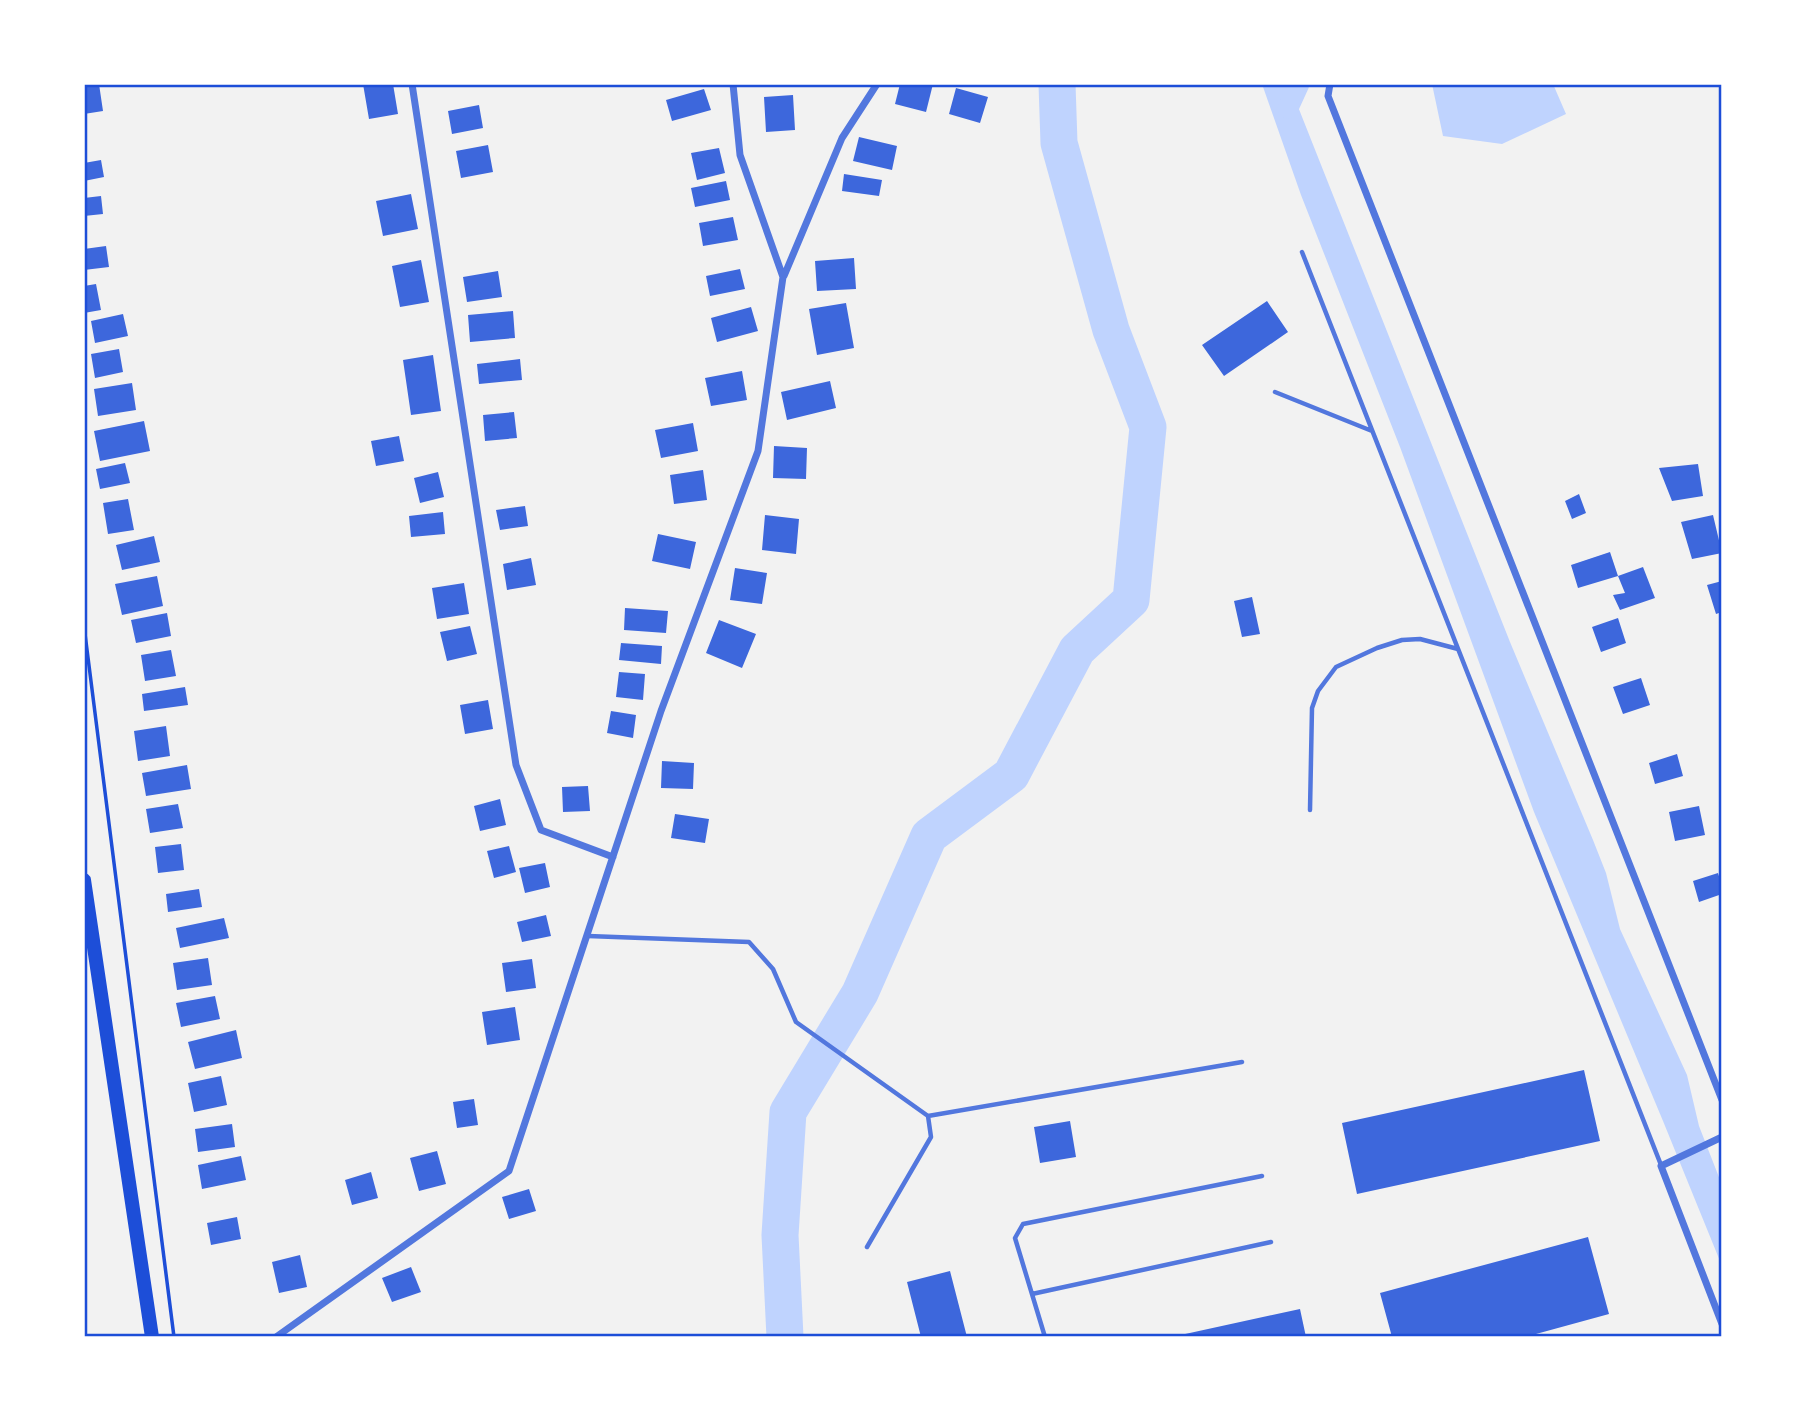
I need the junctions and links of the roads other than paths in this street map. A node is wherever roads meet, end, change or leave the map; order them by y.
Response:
1 (412, 84) edge
2 (733, 84) edge
3 (877, 84) edge
4 (1330, 84) edge
5 (1302, 252) dead end
6 (783, 276) junction
7 (1275, 392) dead end
8 (1373, 431) junction
9 (1459, 649) junction
10 (1310, 810) dead end
11 (613, 856) junction
12 (84, 880) edge
13 (587, 936) junction
14 (1242, 1062) dead end
15 (1722, 1100) edge
16 (928, 1116) junction
17 (1722, 1138) edge
18 (1661, 1166) junction
19 (1262, 1176) dead end
20 (1271, 1242) dead end
21 (867, 1247) dead end
22 (1032, 1294) junction
23 (1722, 1324) edge
24 (152, 1337) edge
25 (276, 1337) edge
26 (1045, 1337) edge

1 - 11 street
2 - 6 street
3 - 6 street
4 - 15 street
5 - 8 lane
6 - 11 street
7 - 8 lane
8 - 9 lane
9 - 10 lane
9 - 18 lane
11 - 13 street
12 - 24 main road
13 - 16 lane
13 - 25 street
14 - 16 lane
16 - 21 lane
17 - 18 street
18 - 23 street
19 - 22 lane
20 - 22 lane
22 - 26 lane

